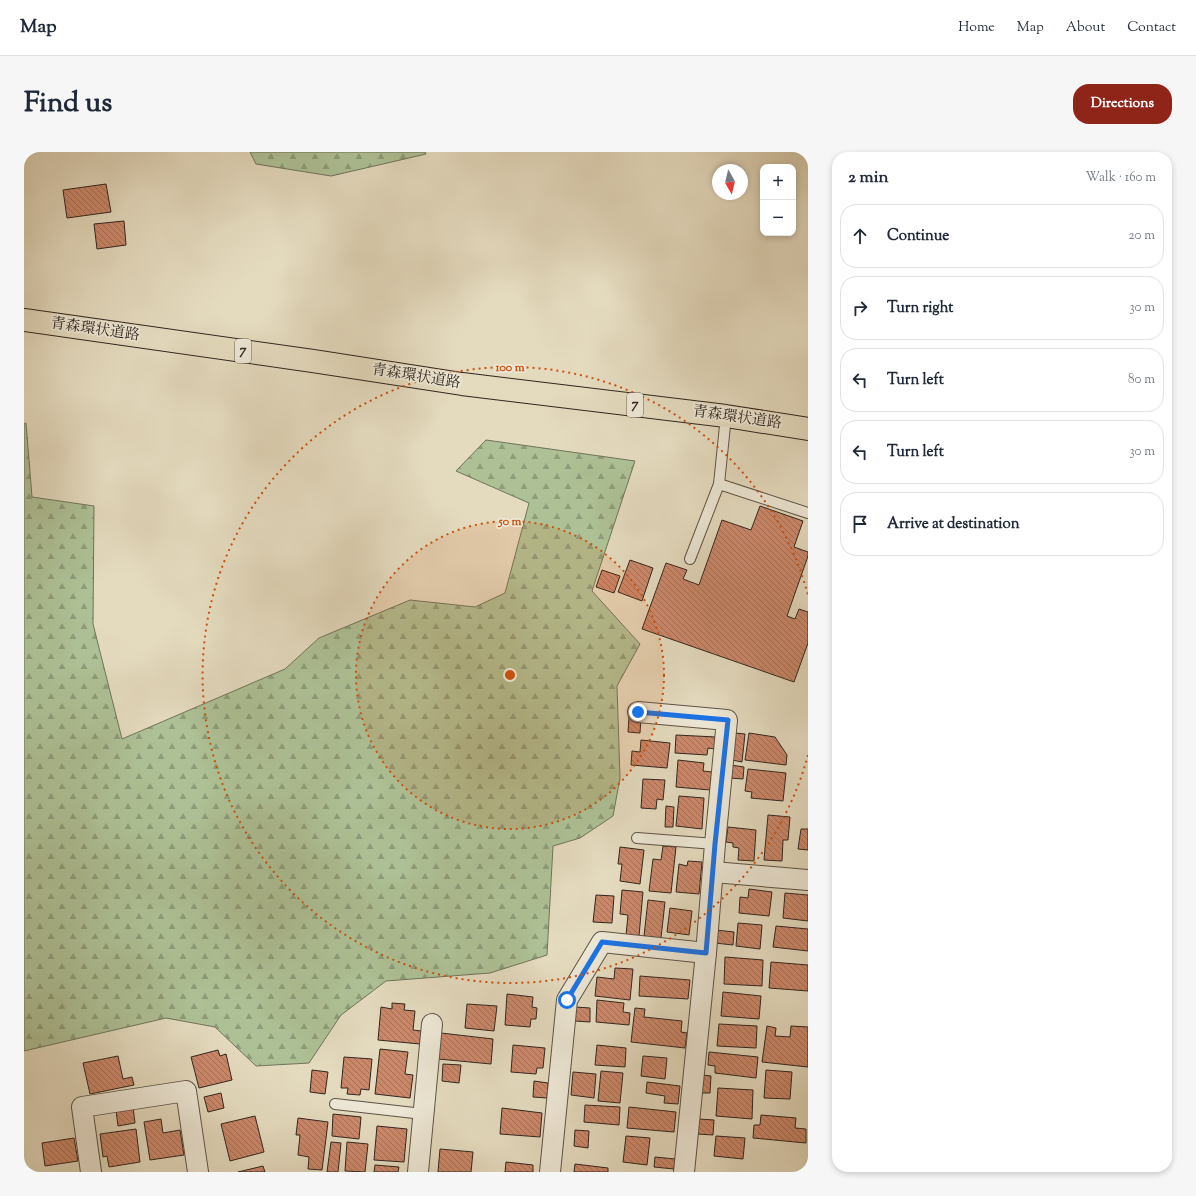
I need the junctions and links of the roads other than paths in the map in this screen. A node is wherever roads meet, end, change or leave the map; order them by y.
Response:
1 (24, 320) edge
2 (726, 416) junction
3 (808, 428) edge
4 (719, 484) junction
5 (808, 513) edge
6 (690, 559) dead end
7 (638, 712) dead end
8 (637, 838) dead end
9 (715, 844) junction
10 (713, 872) junction
11 (808, 880) edge
12 (706, 953) junction
13 (432, 1024) dead end
14 (335, 1104) dead end
15 (423, 1114) junction
16 (91, 1172) edge
17 (198, 1172) edge
18 (418, 1172) edge
19 (550, 1172) edge
20 (684, 1172) edge

1 - 2 highway, 青森環状道路 / 7
2 - 3 highway, 青森環状道路 / 7
2 - 4 lane
4 - 5 lane
4 - 6 lane
7 - 9 street
8 - 9 lane
9 - 10 street
10 - 11 street
10 - 12 street
12 - 19 street
12 - 20 street
13 - 15 street
14 - 15 lane
15 - 18 street
16 - 17 street

